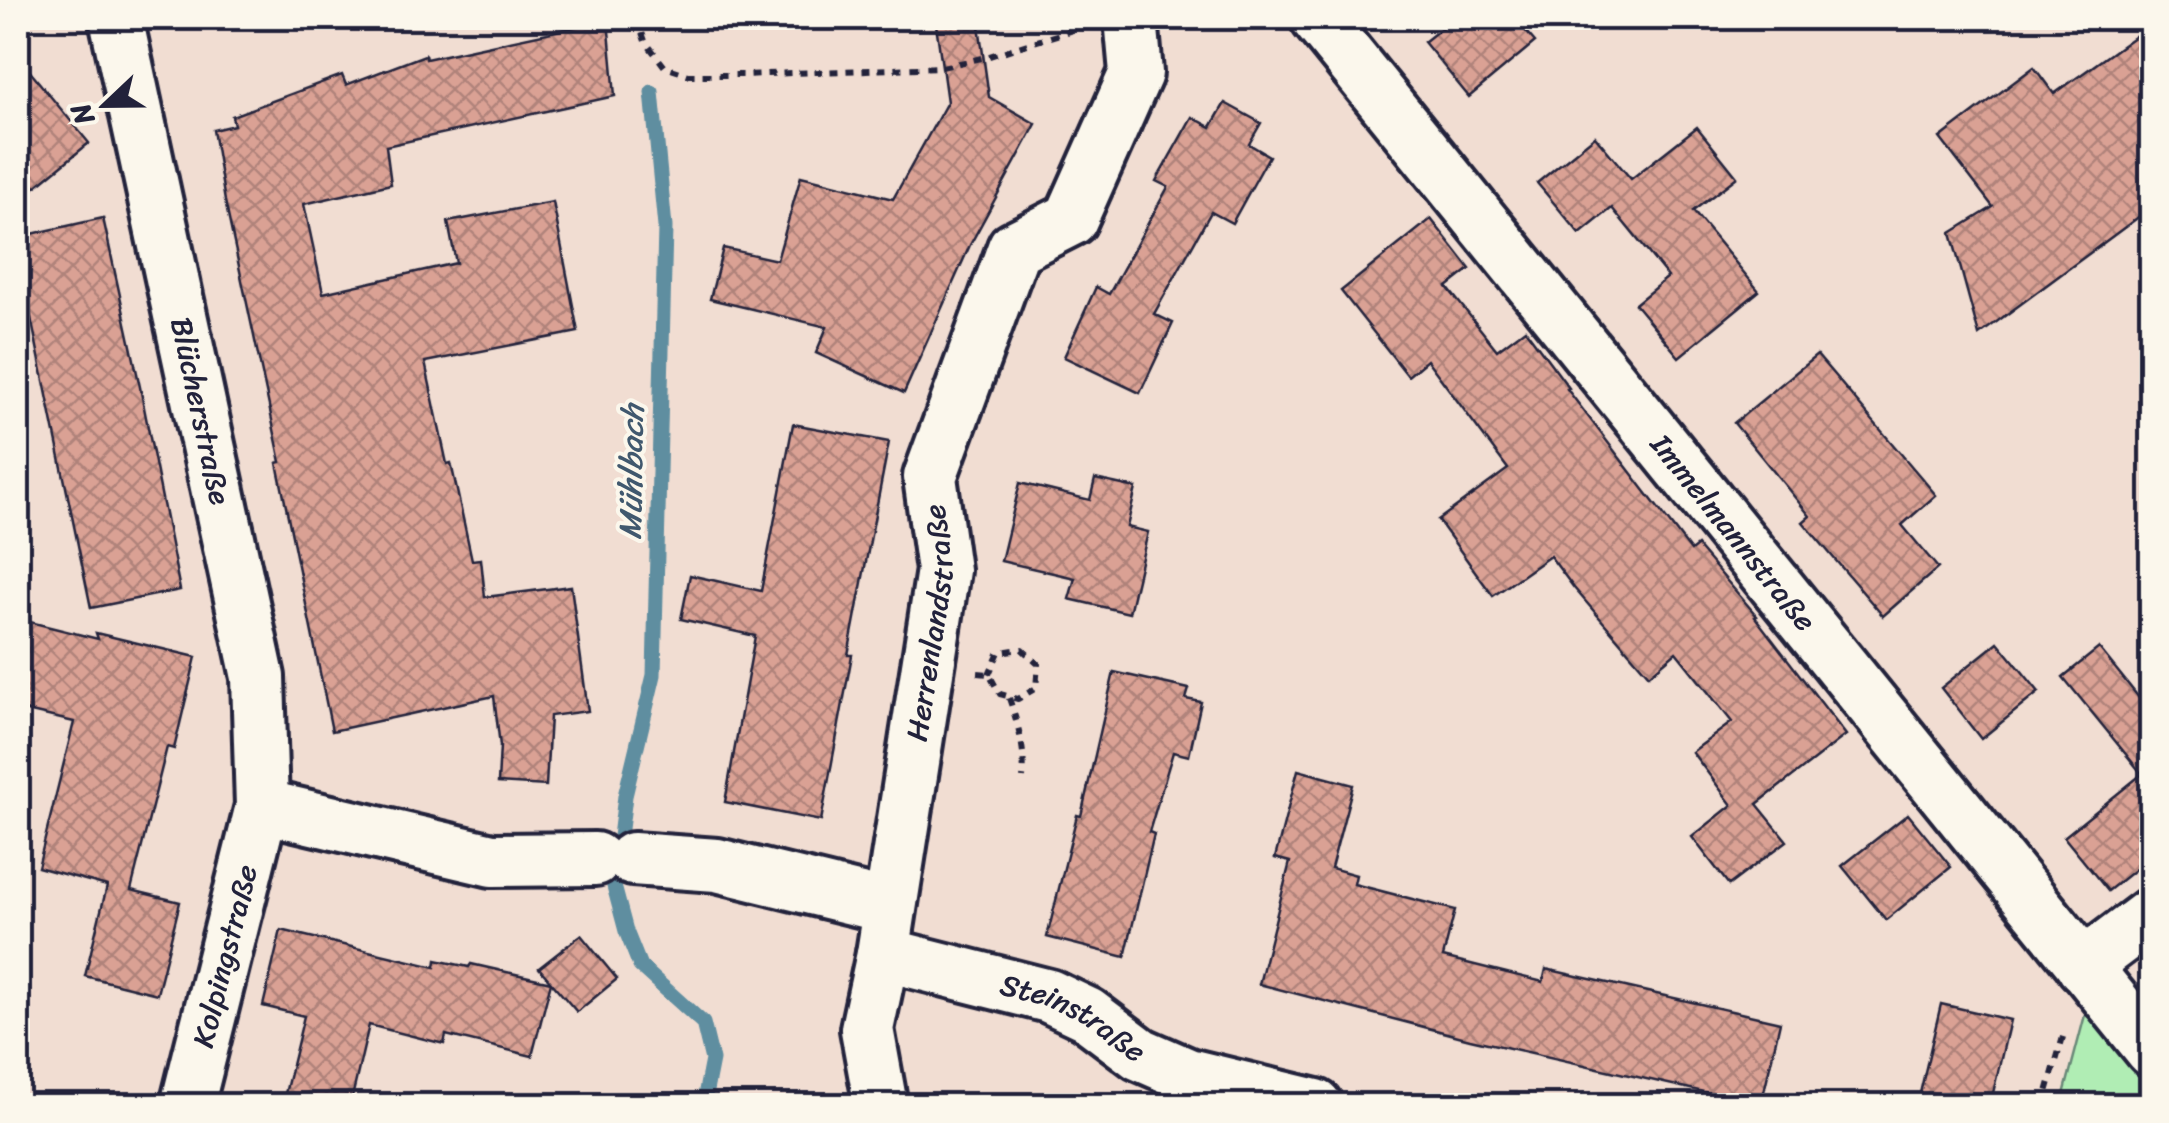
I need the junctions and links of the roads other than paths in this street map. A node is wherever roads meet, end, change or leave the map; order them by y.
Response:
1 (116, 18) edge
2 (1317, 18) edge
3 (1112, 20) edge
4 (262, 806) junction
5 (2152, 914) edge
6 (886, 931) junction
7 (2084, 966) junction
8 (2152, 1050) edge
9 (188, 1106) edge
10 (882, 1106) edge
11 (1316, 1106) edge

1 - 4 street, Blücherstraße
2 - 7 street, Immelmannstraße
3 - 6 street, Herrenlandstraße
4 - 6 street, Steinstraße
4 - 9 street, Kolpingstraße
5 - 7 street
6 - 10 street, Herrenlandstraße
6 - 11 street, Steinstraße
7 - 8 street, Immelmannstraße

